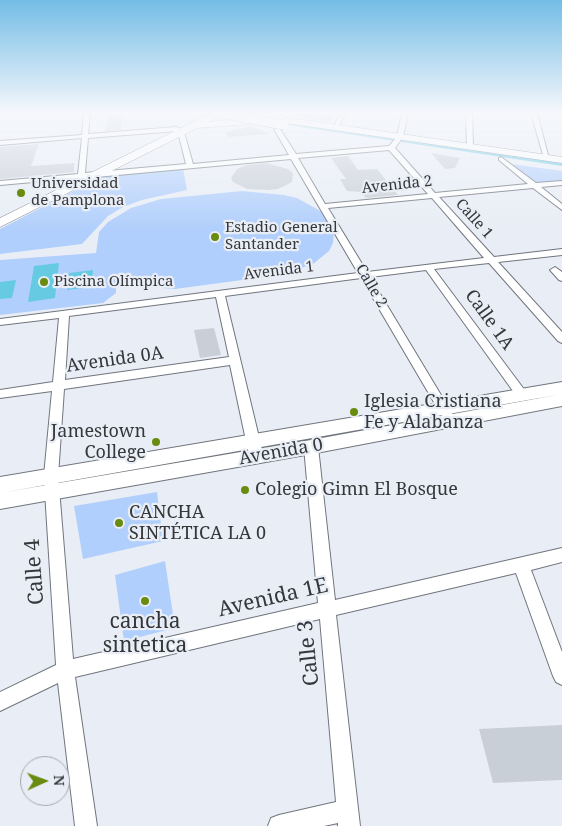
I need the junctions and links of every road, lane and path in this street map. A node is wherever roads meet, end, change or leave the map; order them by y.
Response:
1 (84, 152) edge
2 (137, 152) edge
3 (140, 152) edge
4 (187, 152) edge
5 (292, 152) edge
6 (325, 152) edge
7 (404, 152) edge
8 (458, 152) edge
9 (506, 152) edge
10 (545, 152) edge
11 (295, 156) junction
12 (547, 158) junction
13 (501, 159) junction
14 (562, 160) edge
15 (190, 166) junction
16 (562, 169) edge
17 (97, 174) junction
18 (82, 179) junction
19 (562, 183) edge
20 (0, 184) edge
21 (534, 186) junction
22 (434, 196) junction
23 (325, 206) junction
24 (562, 208) edge
25 (0, 216) edge
26 (0, 223) edge
27 (562, 252) edge
28 (493, 261) junction
29 (428, 267) junction
30 (555, 270) dead end
31 (365, 275) junction
32 (562, 278) edge
33 (220, 294) junction
34 (64, 314) junction
35 (0, 322) edge
36 (562, 338) edge
37 (235, 360) junction
38 (57, 386) junction
39 (562, 388) edge
40 (0, 394) edge
41 (522, 395) junction
42 (562, 400) edge
43 (447, 414) junction
44 (311, 446) junction
45 (255, 449) junction
46 (51, 483) junction
47 (0, 485) edge
48 (0, 501) edge
49 (562, 555) edge
50 (520, 564) junction
51 (327, 608) junction
52 (65, 670) junction
53 (562, 676) edge
54 (0, 702) edge
55 (348, 818) edge
56 (86, 826) edge
57 (279, 826) edge

1 - 18 street
2 - 18 main road
3 - 17 main road
4 - 15 street
5 - 11 street, Calle 2
6 - 11 street
7 - 22 street, Calle 1
8 - 13 main road
9 - 12 main road
10 - 12 street
11 - 15 street
11 - 23 street, Calle 2
12 - 14 main road
13 - 16 main road
13 - 21 street
15 - 17 street
17 - 18 main road
18 - 20 street
18 - 25 main road
18 - 26 main road
19 - 21 street, Avenida 2
21 - 22 street, Avenida 2
21 - 24 street
22 - 23 street, Avenida 2
22 - 28 street, Calle 1
23 - 31 street, Calle 2
27 - 28 street, Avenida 1
28 - 29 street, Avenida 1
28 - 36 street, Calle 1
29 - 31 street, Avenida 1
29 - 41 street, Calle 1A
30 - 32 street
31 - 33 street, Avenida 1
31 - 43 street, Calle 2
33 - 34 street, Avenida 1
33 - 37 street
34 - 35 street, Avenida 1
34 - 38 street, Calle 4
37 - 38 street, Avenida 0A
37 - 45 street
38 - 40 street, Avenida 0A
38 - 46 street, Calle 4
39 - 41 street, Avenida 0
41 - 43 street, Avenida 0
42 - 43 street, Avenida 0
43 - 44 street, Avenida 0
43 - 45 street, Avenida 0
44 - 45 street, Avenida 0
44 - 51 street, Calle 3
45 - 46 street, Avenida 0
46 - 47 street, Avenida 0
46 - 48 street, Avenida 0
46 - 52 street, Calle 4
49 - 50 street, Avenida 1E
50 - 51 street, Avenida 1E
50 - 53 street
51 - 52 street, Avenida 1E
51 - 55 street, Calle 3
52 - 54 street, Avenida 1E
52 - 56 street, Calle 4
55 - 57 street

